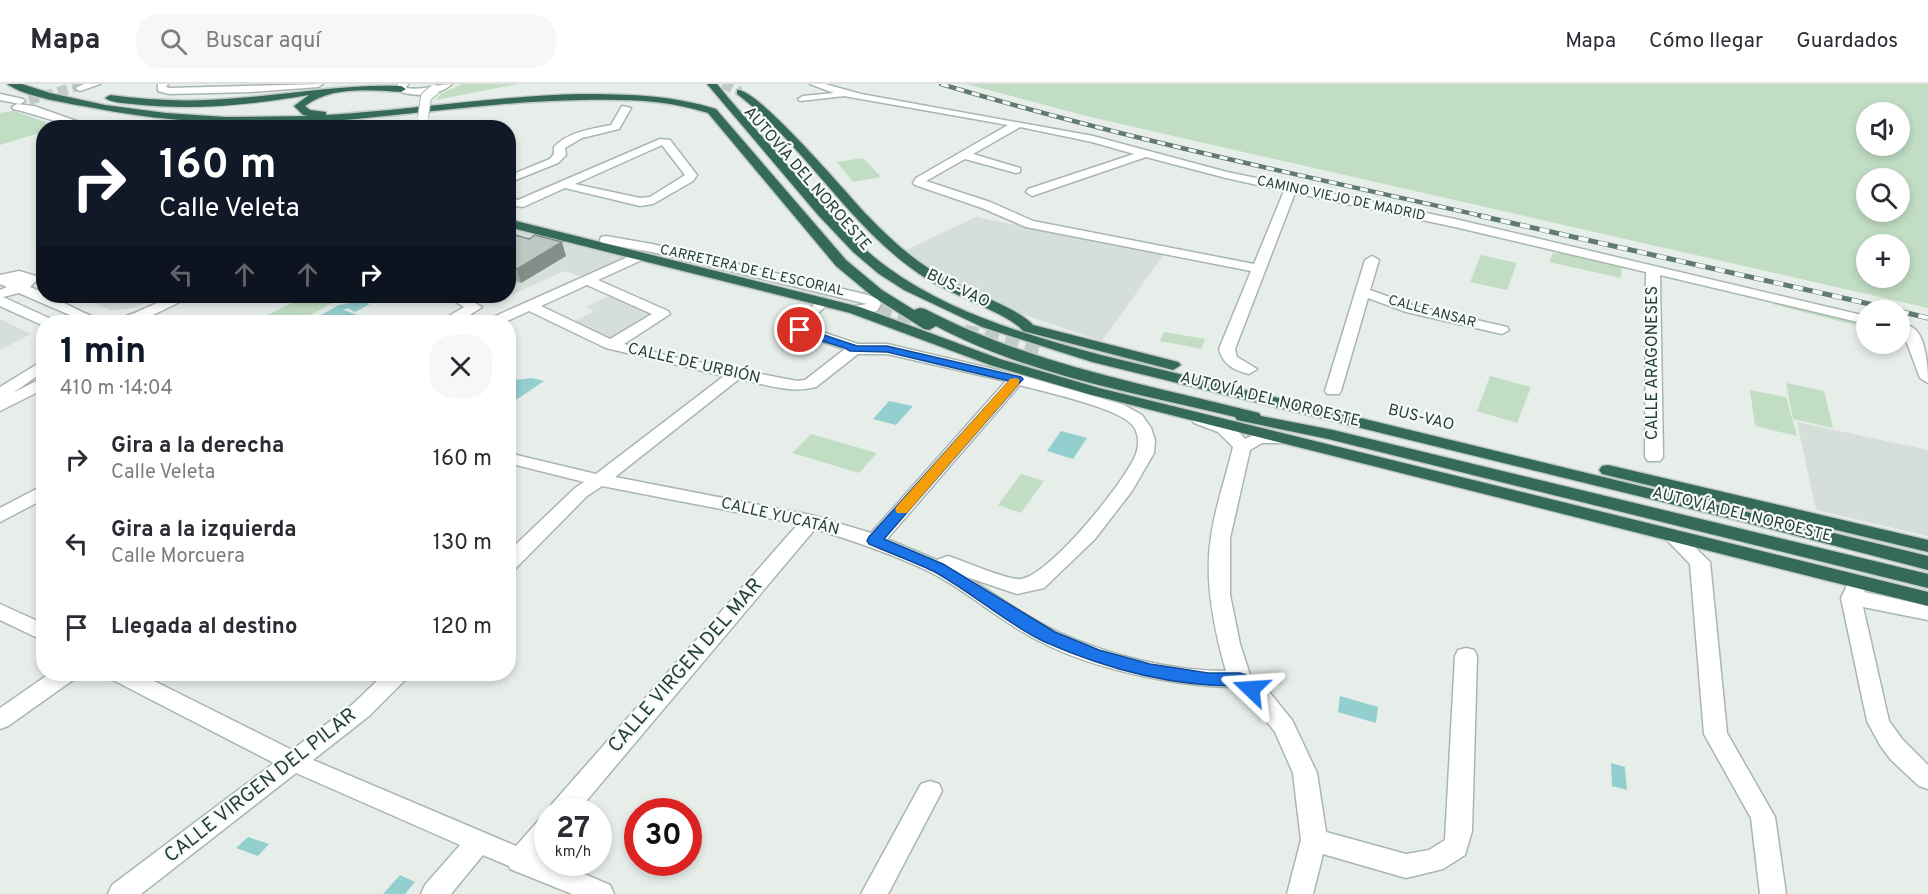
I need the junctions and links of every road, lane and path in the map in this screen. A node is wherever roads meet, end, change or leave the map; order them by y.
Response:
1 (13, 84) edge
2 (95, 84) edge
3 (318, 84) edge
4 (365, 84) edge
5 (447, 84) edge
6 (699, 84) edge
7 (712, 84) edge
8 (723, 84) tunnel mouth
9 (748, 84) tunnel mouth
10 (815, 84) edge
11 (304, 85) edge
12 (79, 87) edge
13 (163, 87) edge
14 (405, 88) edge
15 (44, 89) edge
16 (505, 89) dead end
17 (434, 90) junction
18 (740, 92) tunnel mouth
19 (850, 93) junction
20 (803, 99) dead end
21 (450, 100) junction
22 (17, 104) edge
23 (626, 108) dead end
24 (66, 120) edge
25 (140, 120) edge
26 (230, 120) edge
27 (264, 120) edge
28 (424, 120) edge
29 (425, 120) edge
30 (1018, 124) junction
31 (778, 128) junction
32 (1148, 153) junction
33 (963, 155) junction
34 (1016, 170) dead end
35 (516, 177) edge
36 (566, 185) junction
37 (1290, 190) junction
38 (1032, 192) dead end
39 (516, 202) edge
40 (516, 220) edge
41 (516, 220) edge
42 (606, 240) junction
43 (581, 242) junction
44 (661, 255) junction
45 (639, 256) junction
46 (1372, 260) dead end
47 (1653, 268) junction
48 (1260, 269) junction
49 (36, 275) edge
50 (0, 279) edge
51 (588, 280) junction
52 (23, 282) junction
53 (36, 289) edge
54 (1363, 292) junction
55 (0, 294) edge
56 (0, 301) edge
57 (824, 302) junction
58 (62, 303) edge
59 (171, 303) edge
60 (185, 303) edge
61 (467, 303) edge
62 (530, 306) junction
63 (856, 306) junction
64 (1785, 312) dead end
65 (84, 315) edge
66 (148, 315) edge
67 (162, 315) edge
68 (461, 315) edge
69 (510, 315) edge
70 (36, 317) edge
71 (1856, 318) edge
72 (1027, 327) junction
73 (1502, 330) dead end
74 (1856, 330) edge
75 (1928, 335) edge
76 (1910, 336) edge
77 (611, 345) junction
78 (1910, 345) edge
79 (854, 349) junction
80 (1044, 352) tunnel mouth
81 (36, 369) edge
82 (1249, 369) dead end
83 (736, 374) junction
84 (1928, 378) edge
85 (1017, 379) junction
86 (36, 386) edge
87 (1333, 391) dead end
88 (0, 394) edge
89 (0, 406) edge
90 (1189, 415) junction
91 (1333, 435) junction
92 (1282, 439) junction
93 (1242, 447) junction
94 (1654, 457) dead end
95 (516, 460) edge
96 (600, 480) junction
97 (36, 496) edge
98 (0, 516) edge
99 (811, 521) junction
100 (1672, 536) joint
101 (874, 541) junction
102 (1928, 546) edge
103 (1864, 548) junction
104 (1709, 555) junction
105 (516, 556) edge
106 (1928, 563) edge
107 (938, 568) junction
108 (1928, 581) edge
109 (1854, 590) junction
110 (1928, 599) edge
111 (0, 611) edge
112 (1928, 613) edge
113 (36, 629) edge
114 (1466, 656) dead end
115 (1240, 679) junction
116 (56, 681) edge
117 (135, 681) edge
118 (390, 681) edge
119 (0, 720) edge
120 (294, 762) junction
121 (1928, 778) edge
122 (930, 791) dead end
123 (573, 798) edge
124 (1314, 840) junction
125 (478, 842) junction
126 (534, 844) edge
127 (519, 861) junction
128 (121, 894) edge
129 (434, 894) edge
130 (601, 894) edge
131 (874, 894) edge
132 (1300, 894) edge
133 (1773, 894) edge

1 - 15 highway
2 - 12 street
3 - 11 street
4 - 12 highway
5 - 17 street
6 - 91 highway, AUTOVÍA DEL NOROESTE
7 - 103 highway, BUS-VAO
8 - 72 highway, AUTOVÍA DEL NOROESTE
9 - 31 highway
10 - 19 street, CAMINO VIEJO DE MADRID
11 - 13 street
14 - 17 street
14 - 21 highway
14 - 28 street
15 - 21 highway
15 - 25 highway
15 - 26 highway
16 - 21 highway
17 - 29 street, bridge
18 - 31 highway
19 - 20 street
19 - 30 street, CAMINO VIEJO DE MADRID
22 - 24 street
23 - 35 street
27 - 91 highway
30 - 32 street, CAMINO VIEJO DE MADRID
30 - 33 street
31 - 72 highway
32 - 37 street, CAMINO VIEJO DE MADRID
32 - 38 street
33 - 34 street
33 - 48 street
36 - 36 street
36 - 39 street
37 - 47 street, CAMINO VIEJO DE MADRID
37 - 48 street
40 - 42 highway
41 - 43 highway
42 - 44 highway
42 - 63 street, CARRETERA DE EL ESCORIAL
43 - 44 highway
43 - 45 highway
44 - 63 highway
45 - 51 street
45 - 57 highway
46 - 54 street
47 - 71 street, CAMINO VIEJO DE MADRID
47 - 94 street, CALLE ARAGONESES
48 - 82 street
49 - 52 street
50 - 52 street
51 - 62 street
51 - 77 street
52 - 53 street
52 - 55 street
54 - 73 street, CALLE ANSAR
54 - 87 street
56 - 70 street
57 - 63 highway
57 - 79 street
58 - 65 street
59 - 66 street
60 - 67 street
61 - 68 street
62 - 69 street
62 - 77 street, CALLE DE URBIÓN
63 - 90 highway
64 - 74 street
72 - 102 highway, AUTOVÍA DEL NOROESTE
75 - 76 street
77 - 83 street, CALLE DE URBIÓN
78 - 84 street
79 - 83 street, CALLE DE URBIÓN
79 - 85 street
80 - 103 highway
81 - 88 street
83 - 96 street
85 - 101 street
85 - 107 street
86 - 89 street
90 - 92 highway
90 - 93 street
91 - 108 highway, AUTOVÍA DEL NOROESTE
92 - 93 street
92 - 100 highway
93 - 115 street
95 - 96 street, CALLE YUCATÁN
96 - 99 street, CALLE YUCATÁN
96 - 105 street
97 - 98 street
99 - 101 street, CALLE YUCATÁN
99 - 123 street, CALLE VIRGEN DEL MAR
100 - 104 street
101 - 107 street, CALLE YUCATÁN
103 - 106 highway, BUS-VAO
104 - 109 highway
104 - 133 street
107 - 115 street, CALLE YUCATÁN
109 - 110 highway
109 - 112 street
109 - 121 street
111 - 113 street
114 - 124 street
115 - 124 street
116 - 119 street
117 - 120 street
118 - 120 street, CALLE VIRGEN DEL PILAR
120 - 125 street
120 - 128 street, CALLE VIRGEN DEL PILAR
122 - 131 street
124 - 132 street
125 - 127 street
125 - 129 street
126 - 127 street
127 - 130 street

